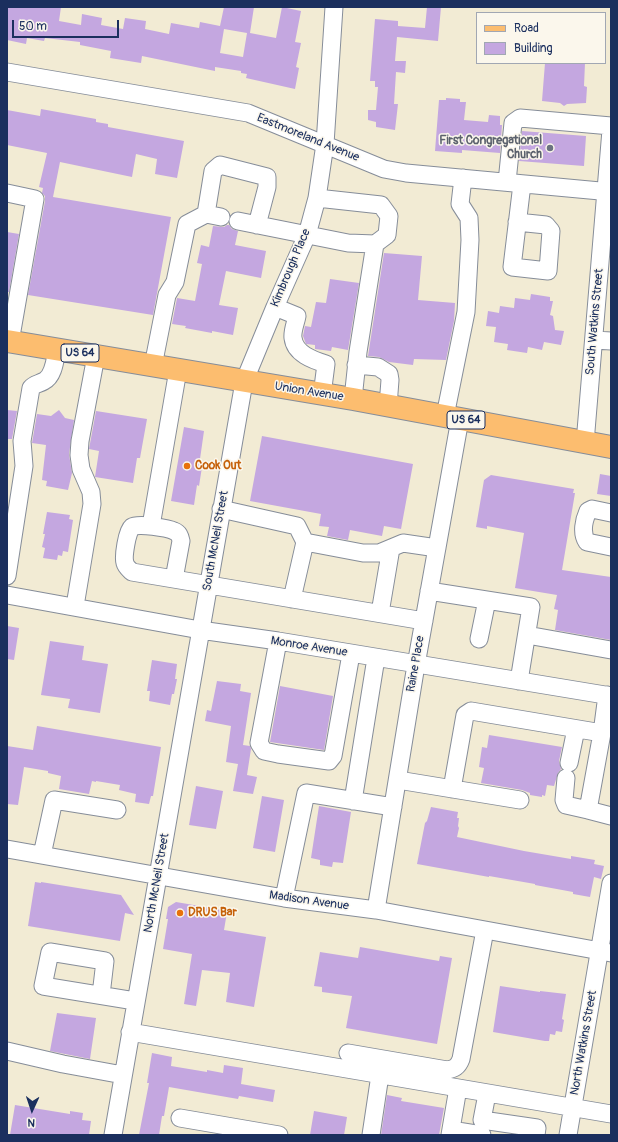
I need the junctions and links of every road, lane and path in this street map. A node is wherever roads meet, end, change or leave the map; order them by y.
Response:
1 (334, 7) edge
2 (7, 72) edge
3 (611, 126) edge
4 (611, 130) edge
5 (325, 144) junction
6 (463, 178) junction
7 (514, 183) junction
8 (609, 192) edge
9 (7, 193) edge
10 (317, 198) junction
11 (238, 220) dead end
12 (517, 222) dead end
13 (257, 225) junction
14 (307, 235) junction
15 (607, 236) edge
16 (375, 244) junction
17 (275, 307) junction
18 (594, 340) junction
19 (9, 341) edge
20 (611, 341) edge
21 (57, 350) junction
22 (96, 356) junction
23 (356, 365) junction
24 (153, 366) junction
25 (178, 370) junction
26 (244, 382) junction
27 (322, 395) junction
28 (353, 399) junction
29 (388, 406) junction
30 (453, 418) junction
31 (585, 443) junction
32 (611, 448) edge
33 (221, 510) junction
34 (611, 513) edge
35 (151, 526) junction
36 (305, 542) junction
37 (9, 547) edge
38 (611, 547) edge
39 (391, 548) junction
40 (437, 548) junction
41 (7, 576) edge
42 (174, 579) junction
43 (208, 584) junction
44 (429, 591) junction
45 (7, 595) edge
46 (292, 599) junction
47 (487, 600) junction
48 (75, 606) junction
49 (380, 613) junction
50 (424, 621) junction
51 (200, 630) junction
52 (526, 634) junction
53 (479, 639) dead end
54 (278, 641) junction
55 (611, 650) edge
56 (351, 654) junction
57 (376, 658) junction
58 (416, 665) junction
59 (519, 681) junction
60 (609, 696) edge
61 (576, 729) junction
62 (602, 733) junction
63 (398, 780) junction
64 (452, 789) junction
65 (520, 800) dead end
66 (353, 801) junction
67 (393, 807) junction
68 (117, 810) dead end
69 (588, 810) junction
70 (611, 816) edge
71 (7, 849) edge
72 (42, 855) junction
73 (158, 876) junction
74 (611, 883) edge
75 (284, 898) junction
76 (376, 910) junction
77 (485, 930) junction
78 (606, 952) edge
79 (101, 995) dead end
80 (135, 1001) junction
81 (130, 1032) junction
82 (7, 1051) edge
83 (348, 1053) dead end
84 (123, 1075) junction
85 (380, 1075) junction
86 (458, 1088) junction
87 (487, 1094) junction
88 (573, 1108) junction
89 (611, 1114) edge
90 (180, 1118) dead end
91 (450, 1133) edge
92 (113, 1135) edge
93 (279, 1135) edge
94 (370, 1135) edge
95 (482, 1135) edge
96 (536, 1135) edge
97 (568, 1135) edge

1 - 5 street, Kimbrough Place
2 - 5 street, Eastmoreland Avenue
3 - 7 street
4 - 8 street, South Watkins Street
5 - 6 street, Eastmoreland Avenue
5 - 10 street, Kimbrough Place
6 - 7 street, Eastmoreland Avenue
6 - 30 street, Raine Place
7 - 8 street, Eastmoreland Avenue
7 - 12 street
8 - 15 street, South Watkins Street
9 - 19 street
10 - 14 street, Kimbrough Place
10 - 16 street
11 - 13 street
13 - 14 street
13 - 24 street
14 - 16 street
14 - 17 street, Kimbrough Place
15 - 18 street, South Watkins Street
16 - 23 street
17 - 26 street, Kimbrough Place
17 - 27 street
18 - 20 street
18 - 31 street, South Watkins Street
19 - 21 main road, Union Avenue / US 64
21 - 22 main road, Union Avenue / US 64
21 - 37 street
22 - 24 main road, Union Avenue / US 64
22 - 48 street
23 - 28 street
23 - 29 street
24 - 25 main road, Union Avenue / US 64
25 - 26 main road, Union Avenue / US 64
25 - 35 street
26 - 27 main road, Union Avenue / US 64
26 - 33 street, South McNeil Street
27 - 28 main road, Union Avenue / US 64
28 - 29 main road, Union Avenue / US 64
29 - 30 main road, Union Avenue / US 64
30 - 31 main road, Union Avenue / US 64
30 - 40 street, Raine Place
31 - 32 main road, Union Avenue / US 64
33 - 36 street
33 - 43 street, South McNeil Street
34 - 38 street
35 - 42 street
35 - 42 street
36 - 39 street
36 - 46 street
37 - 41 street
39 - 40 street
39 - 49 street
40 - 44 street, Raine Place
42 - 43 street
43 - 46 street
43 - 51 street, South McNeil Street
44 - 47 street
44 - 50 street, Raine Place
45 - 48 street, Monroe Avenue
46 - 49 street
47 - 52 street
47 - 53 street
48 - 51 street, Monroe Avenue
49 - 50 street
50 - 58 street, Raine Place
51 - 54 street, Monroe Avenue
51 - 73 street, North McNeil Street
52 - 55 street
52 - 59 street
54 - 56 street, Monroe Avenue
54 - 56 street
56 - 57 street, Monroe Avenue
57 - 58 street, Monroe Avenue
57 - 66 street
58 - 59 street, Monroe Avenue
58 - 63 street, Raine Place
59 - 60 street, Monroe Avenue
60 - 62 street
61 - 62 street
61 - 64 street
61 - 69 street
62 - 69 street
63 - 64 street
63 - 67 street, Raine Place
64 - 65 street
66 - 67 street
66 - 75 street
67 - 76 street, Raine Place
68 - 72 street
69 - 70 street
71 - 72 street, Madison Avenue
72 - 73 street, Madison Avenue
73 - 75 street, Madison Avenue
73 - 80 street, North McNeil Street
74 - 78 street
75 - 76 street, Madison Avenue
76 - 77 street, Madison Avenue
77 - 78 street, Madison Avenue
77 - 83 street
78 - 88 street, North Watkins Street
79 - 80 street
80 - 81 street, North McNeil Street
81 - 84 street, North McNeil Street
81 - 85 street
82 - 84 street
84 - 92 street, North McNeil Street
85 - 86 street
85 - 94 street
86 - 87 street
86 - 91 street
87 - 88 street
87 - 96 street
88 - 89 street
88 - 97 street, North Watkins Street
90 - 93 street
91 - 95 street

